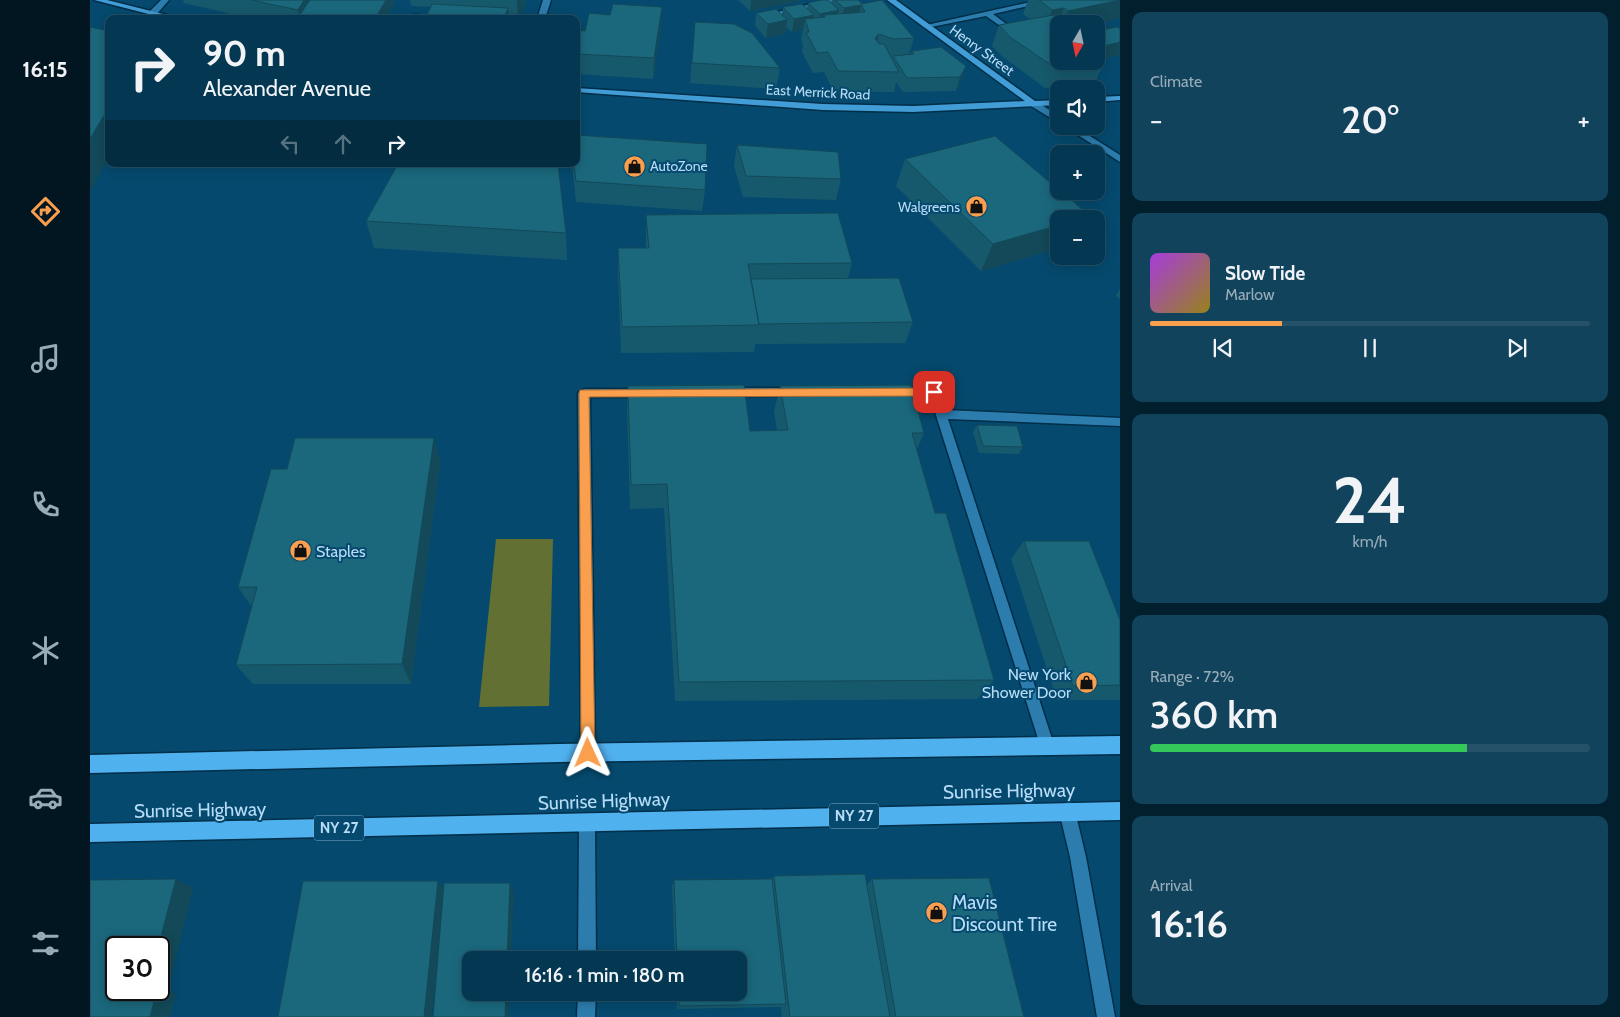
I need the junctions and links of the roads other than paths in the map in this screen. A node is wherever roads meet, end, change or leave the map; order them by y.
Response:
1 (98, 0) edge
2 (165, 0) edge
3 (547, 0) edge
4 (838, 0) edge
5 (891, 0) edge
6 (1051, 0) edge
7 (154, 13) junction
8 (987, 13) junction
9 (163, 15) edge
10 (542, 15) edge
11 (762, 16) edge
12 (926, 26) junction
13 (1006, 28) edge
14 (580, 90) edge
15 (1120, 98) edge
16 (1105, 99) edge
17 (1050, 103) edge
18 (1034, 104) junction
19 (1050, 114) edge
20 (1082, 135) edge
21 (1120, 160) edge
22 (717, 392) edge
23 (806, 392) edge
24 (884, 392) edge
25 (658, 393) edge
26 (941, 414) junction
27 (1120, 422) edge
28 (1047, 745) junction
29 (1120, 745) edge
30 (588, 753) junction
31 (90, 764) edge
32 (1068, 811) junction
33 (1120, 811) edge
34 (587, 823) junction
35 (90, 833) edge
36 (587, 951) edge
37 (586, 1001) edge
38 (586, 1017) edge
39 (1106, 1017) edge

1 - 7 main road
2 - 7 street
3 - 10 street
4 - 11 street
5 - 12 main road, Henry Street
6 - 8 street
7 - 9 main road
8 - 12 street
8 - 13 street
12 - 18 main road, Henry Street
14 - 18 main road, East Merrick Road
15 - 16 main road
17 - 18 main road, East Merrick Road
18 - 19 street, Henry Street
20 - 21 street
22 - 23 street
24 - 26 street
25 - 30 street
26 - 27 street
26 - 28 street
28 - 29 highway
28 - 30 highway
30 - 31 highway
32 - 33 highway, Sunrise Highway / NY 27
32 - 34 highway, Sunrise Highway / NY 27
32 - 39 street
34 - 35 highway, Sunrise Highway / NY 27
34 - 36 street
37 - 38 street

